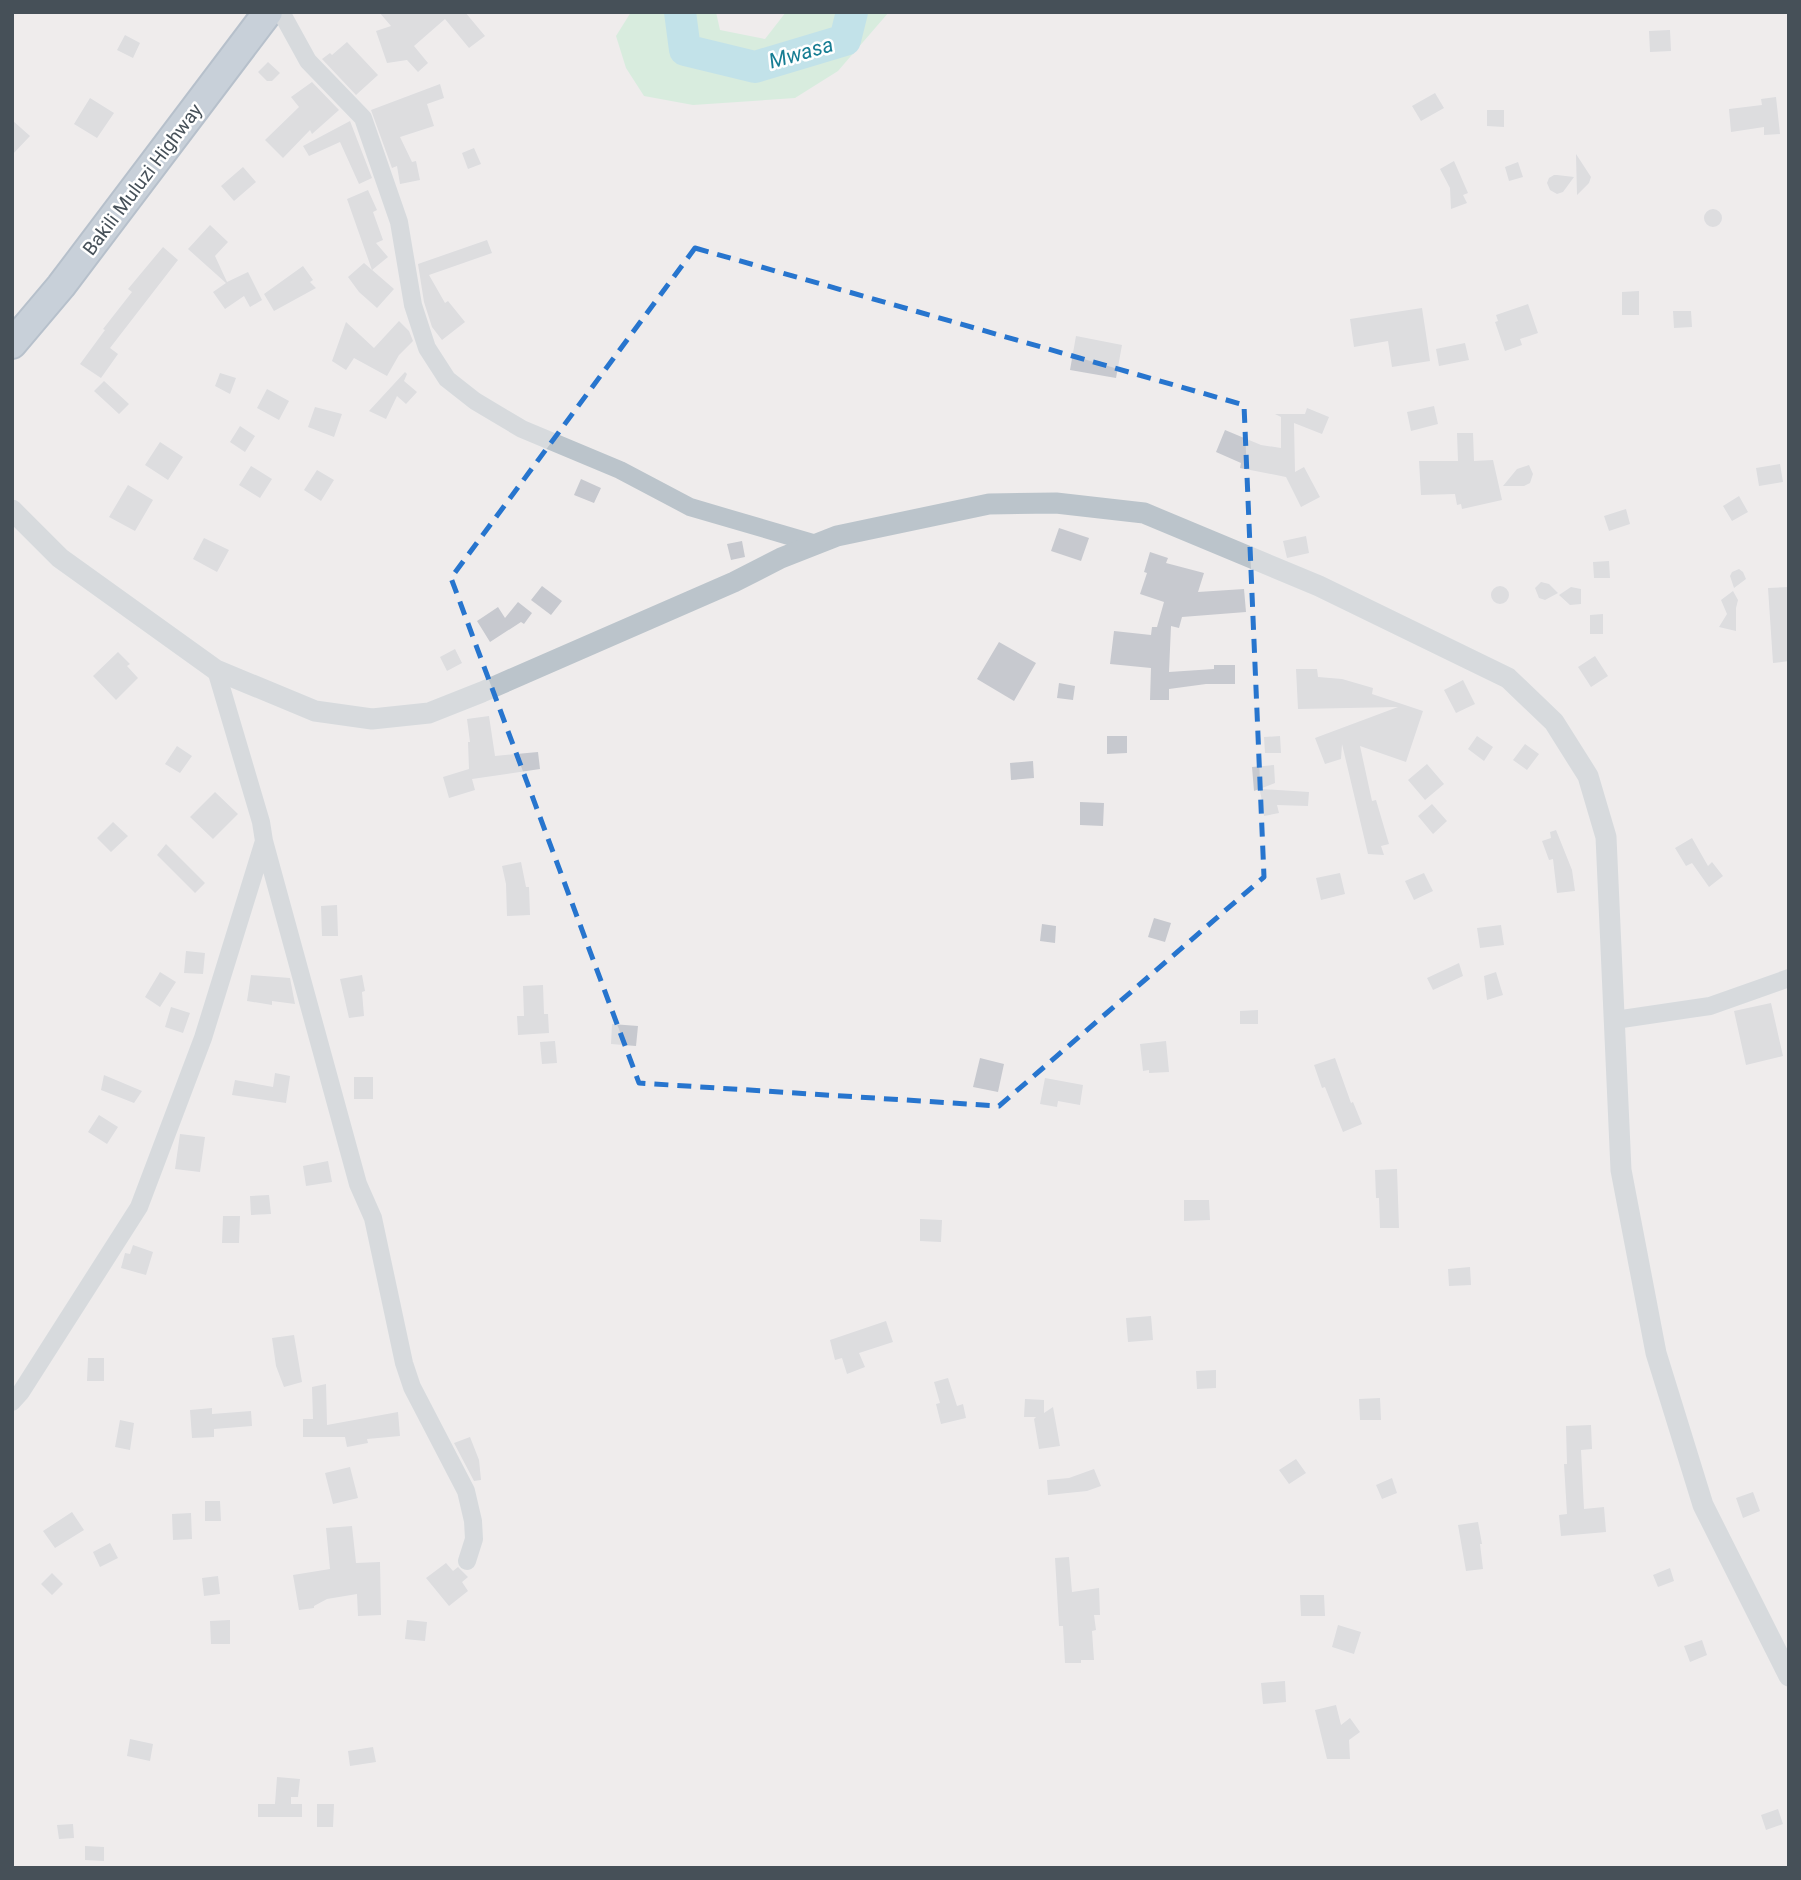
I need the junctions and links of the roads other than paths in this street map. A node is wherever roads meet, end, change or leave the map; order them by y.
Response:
1 (268, 12) edge
2 (281, 12) edge
3 (12, 344) edge
4 (12, 510) edge
5 (816, 544) junction
6 (216, 670) junction
7 (264, 841) junction
8 (1789, 978) edge
9 (1615, 1020) junction
10 (12, 1402) edge
11 (467, 1561) dead end
12 (1789, 1676) edge

1 - 3 highway, Bakili Muluzi Highway
2 - 5 street
4 - 6 street
5 - 6 street
5 - 9 street
6 - 7 street
7 - 10 street
7 - 11 street
8 - 9 street
9 - 12 street

